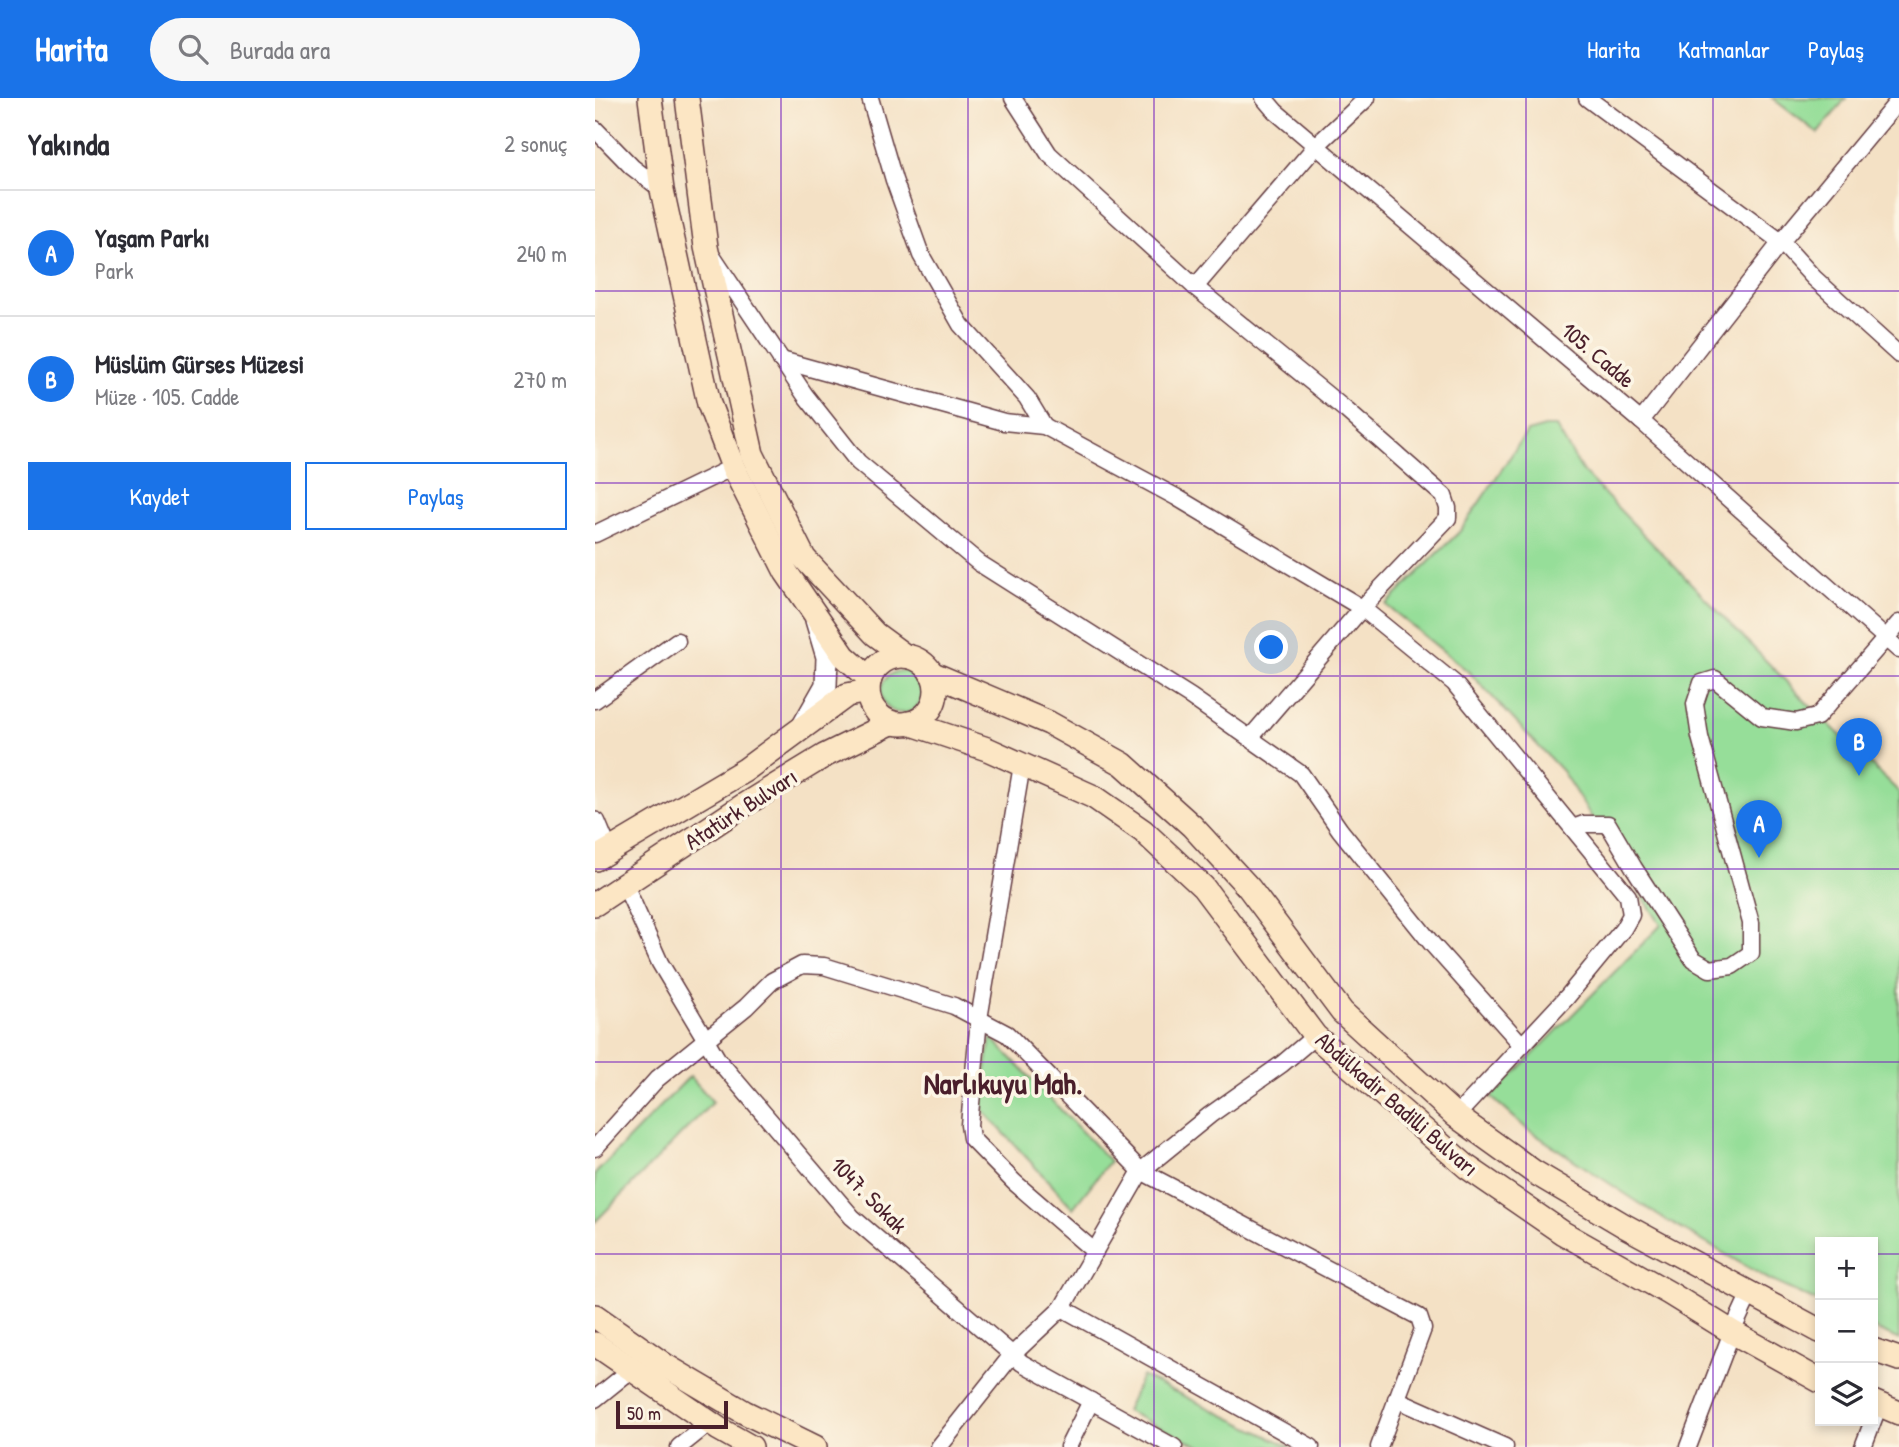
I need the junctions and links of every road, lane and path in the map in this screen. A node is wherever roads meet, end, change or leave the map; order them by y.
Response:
1 (650, 98) edge
2 (687, 98) edge
3 (870, 98) edge
4 (1013, 98) edge
5 (1264, 98) edge
6 (1367, 98) edge
7 (1587, 98) edge
8 (1899, 100) edge
9 (595, 129) edge
10 (1317, 146) junction
11 (662, 190) junction
12 (1781, 242) junction
13 (706, 247) junction
14 (1195, 287) junction
15 (1899, 355) edge
16 (781, 360) junction
17 (1641, 421) junction
18 (1044, 426) junction
19 (733, 467) junction
20 (595, 534) edge
21 (812, 608) junction
22 (1362, 608) junction
23 (1899, 623) edge
24 (677, 640) dead end
25 (1893, 644) edge
26 (905, 656) junction
27 (931, 673) junction
28 (869, 685) junction
29 (595, 700) edge
30 (900, 723) junction
31 (801, 729) junction
32 (1250, 738) junction
33 (1021, 765) junction
34 (595, 823) edge
35 (1573, 828) junction
36 (601, 856) edge
37 (625, 884) junction
38 (595, 904) edge
39 (979, 1019) junction
40 (1315, 1036) junction
41 (706, 1038) junction
42 (1522, 1045) junction
43 (1456, 1116) junction
44 (595, 1148) edge
45 (1141, 1171) junction
46 (1095, 1252) junction
47 (1750, 1293) junction
48 (1062, 1308) junction
49 (595, 1316) edge
50 (1815, 1328) edge
51 (1732, 1332) junction
52 (595, 1344) edge
53 (1878, 1352) edge
54 (1012, 1354) junction
55 (1899, 1359) edge
56 (631, 1370) junction
57 (1815, 1378) edge
58 (595, 1399) edge
59 (1397, 1399) junction
60 (1091, 1401) junction
61 (1884, 1407) edge
62 (709, 1423) junction
63 (679, 1447) edge
64 (751, 1447) edge
65 (815, 1447) edge
66 (939, 1447) edge
67 (1068, 1447) edge
68 (1174, 1447) edge
69 (1311, 1447) edge
70 (1380, 1447) edge
71 (1505, 1447) edge
72 (1688, 1447) edge
73 (1863, 1447) edge

1 - 11 main road
2 - 13 main road
3 - 18 street
4 - 14 street
5 - 10 street, 105. Cadde
6 - 10 street
7 - 12 street
8 - 12 street
9 - 11 street
10 - 14 street
10 - 17 street, 105. Cadde
11 - 19 main road
12 - 15 street
12 - 17 street
13 - 16 street
13 - 26 main road
14 - 22 street
16 - 18 street
16 - 32 street
17 - 25 street, 105. Cadde
18 - 22 street
19 - 20 street
19 - 21 main road
21 - 28 main road
21 - 31 street
22 - 32 street
22 - 35 street
23 - 25 street
24 - 29 street
25 - 35 street
26 - 27 main road
26 - 28 main road
27 - 30 main road
27 - 43 main road, Abdülkadir Badilli Bulvarı
28 - 30 main road
28 - 31 main road, Atatürk Bulvarı
30 - 33 main road, Abdülkadir Badilli Bulvarı
30 - 37 main road, Atatürk Bulvarı
31 - 36 main road, Atatürk Bulvarı
32 - 42 street
33 - 39 street
33 - 40 main road, Abdülkadir Badilli Bulvarı
34 - 36 street
35 - 42 street
37 - 38 main road, Atatürk Bulvarı
37 - 41 street, 1047. Sokak
39 - 41 street
39 - 45 street
39 - 46 street
40 - 45 street
40 - 51 main road, Abdülkadir Badilli Bulvarı
41 - 44 street
41 - 54 street, 1047. Sokak
42 - 43 street
43 - 47 main road, Abdülkadir Badilli Bulvarı
45 - 46 street
45 - 59 street
46 - 48 street
47 - 50 main road, Abdülkadir Badilli Bulvarı
47 - 51 street
48 - 54 street
48 - 69 street
49 - 65 main road
51 - 57 main road, Abdülkadir Badilli Bulvarı
51 - 72 street
52 - 56 main road
53 - 55 main road
54 - 60 street, 1047. Sokak
54 - 66 street
56 - 58 street
56 - 62 main road
59 - 70 street
59 - 71 street
60 - 67 street
60 - 68 street, 1047. Sokak
61 - 73 street
62 - 63 street
62 - 64 main road

